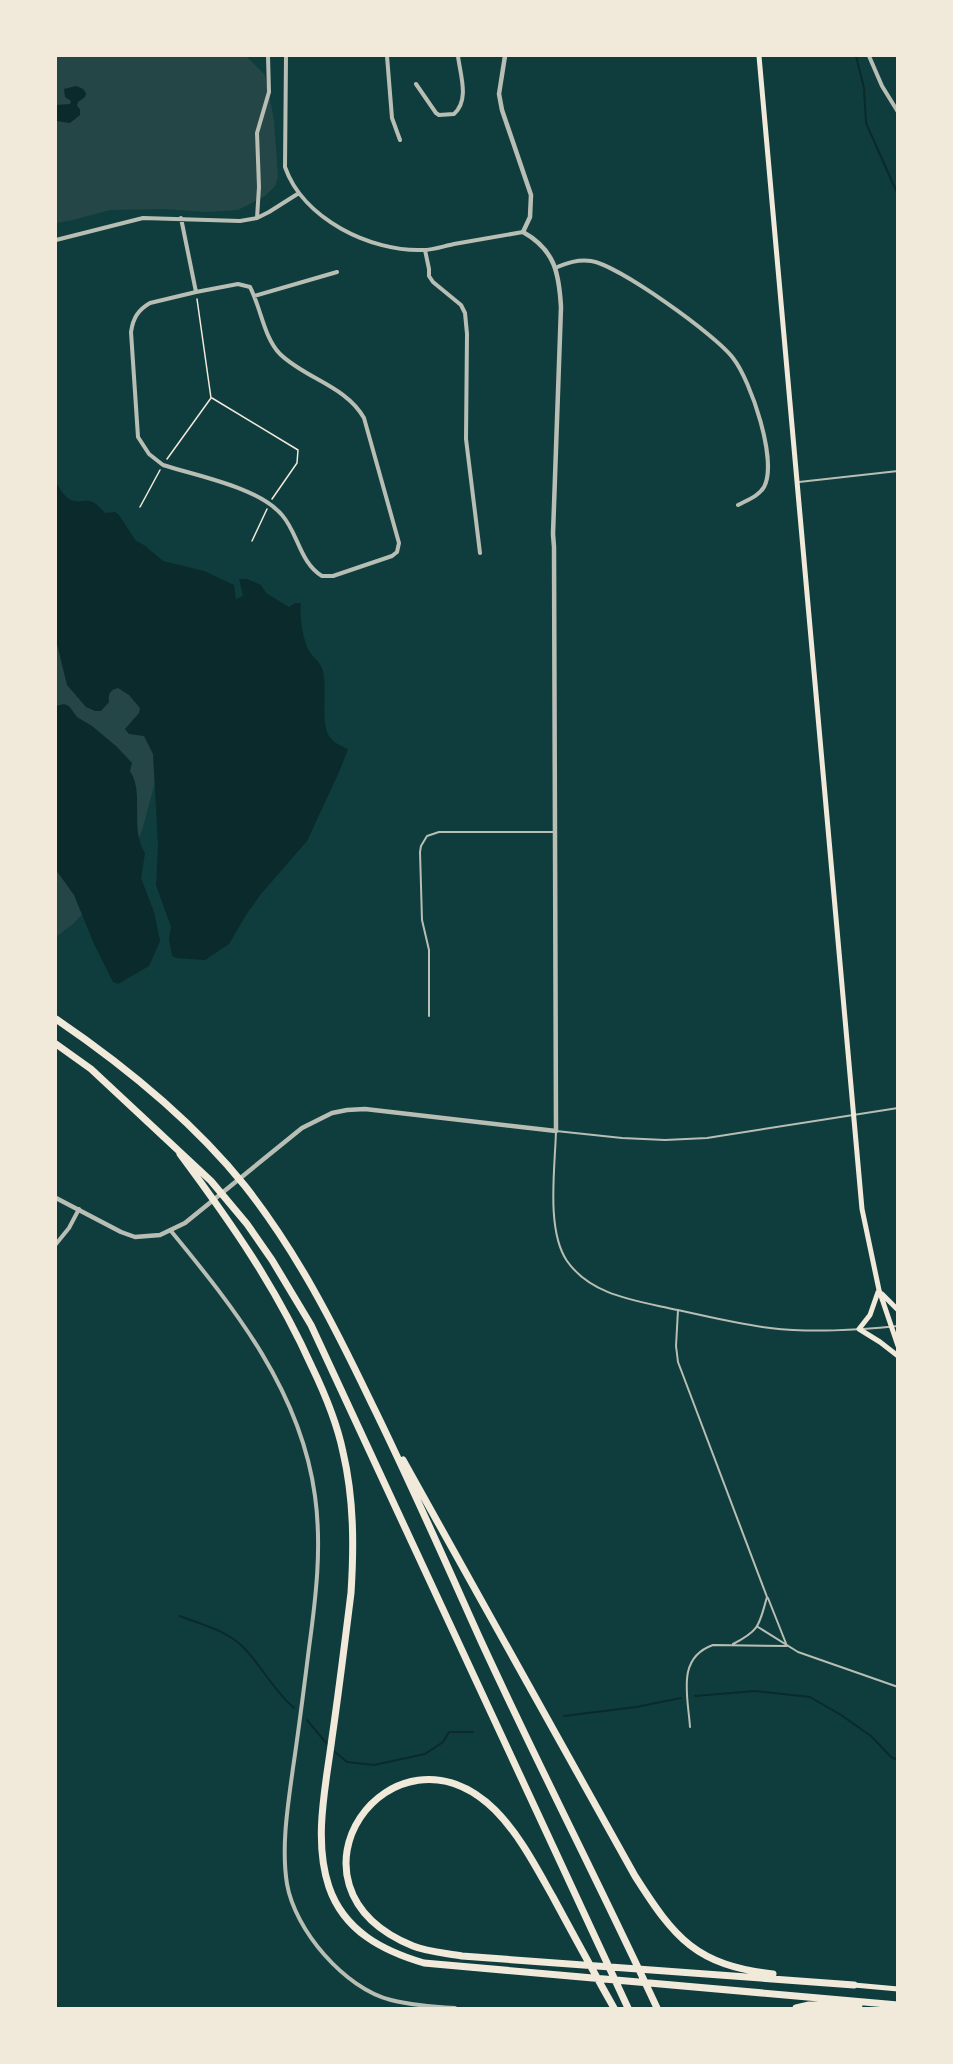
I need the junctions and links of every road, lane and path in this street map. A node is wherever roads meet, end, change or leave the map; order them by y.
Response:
1 (268, 56) edge
2 (286, 56) edge
3 (387, 56) edge
4 (458, 56) edge
5 (505, 56) edge
6 (759, 56) edge
7 (869, 56) edge
8 (416, 84) dead end
9 (897, 112) edge
10 (400, 140) dead end
11 (299, 193) junction
12 (180, 218) junction
13 (257, 218) junction
14 (523, 232) junction
15 (56, 240) edge
16 (425, 250) junction
17 (555, 268) junction
18 (337, 272) dead end
19 (196, 292) junction
20 (254, 296) junction
21 (211, 398) junction
22 (163, 465) junction
23 (897, 471) edge
24 (796, 482) junction
25 (269, 504) junction
26 (738, 505) dead end
27 (140, 507) dead end
28 (252, 541) dead end
29 (480, 553) dead end
30 (555, 832) junction
31 (429, 1016) dead end
32 (56, 1019) edge
33 (56, 1044) edge
34 (897, 1108) edge
35 (556, 1131) junction
36 (180, 1154) junction
37 (56, 1198) edge
38 (79, 1209) junction
39 (171, 1231) junction
40 (56, 1244) edge
41 (879, 1290) junction
42 (678, 1310) junction
43 (897, 1310) edge
44 (890, 1326) junction
45 (897, 1326) edge
46 (859, 1329) junction
47 (897, 1346) edge
48 (897, 1356) edge
49 (382, 1424) junction
50 (767, 1597) junction
51 (758, 1627) junction
52 (733, 1644) junction
53 (787, 1646) junction
54 (897, 1687) edge
55 (690, 1727) dead end
56 (854, 1985) junction
57 (897, 1989) edge
58 (897, 2006) edge
59 (455, 2008) edge
60 (614, 2008) edge
61 (628, 2008) edge
62 (657, 2008) edge
63 (795, 2008) edge

1 - 13 street
2 - 11 street
3 - 10 street
4 - 8 street
5 - 14 street
6 - 24 main road
7 - 9 street
11 - 13 street
11 - 16 street
12 - 13 street
12 - 15 street
12 - 19 street
14 - 16 street
14 - 17 street
16 - 29 street
17 - 26 street
17 - 30 street
18 - 20 street
19 - 20 street
19 - 21 path
19 - 22 street
20 - 25 street
21 - 22 path
21 - 25 path
22 - 25 street
22 - 27 path
23 - 24 lane
24 - 41 main road
25 - 28 path
30 - 31 lane
30 - 35 street
32 - 49 highway
33 - 36 highway
34 - 35 lane
35 - 39 street
35 - 42 lane
36 - 58 highway
36 - 61 highway
37 - 38 street
38 - 39 street
38 - 40 street
39 - 59 street
41 - 43 main road
41 - 44 main road
41 - 46 main road
42 - 46 lane
42 - 50 lane
44 - 45 lane
44 - 46 lane
44 - 47 main road
46 - 48 main road
49 - 56 highway
49 - 62 highway
50 - 51 lane
50 - 53 lane
51 - 52 lane
51 - 53 lane
52 - 53 lane
52 - 55 lane
53 - 54 lane
56 - 57 main road
56 - 60 highway
58 - 63 highway

